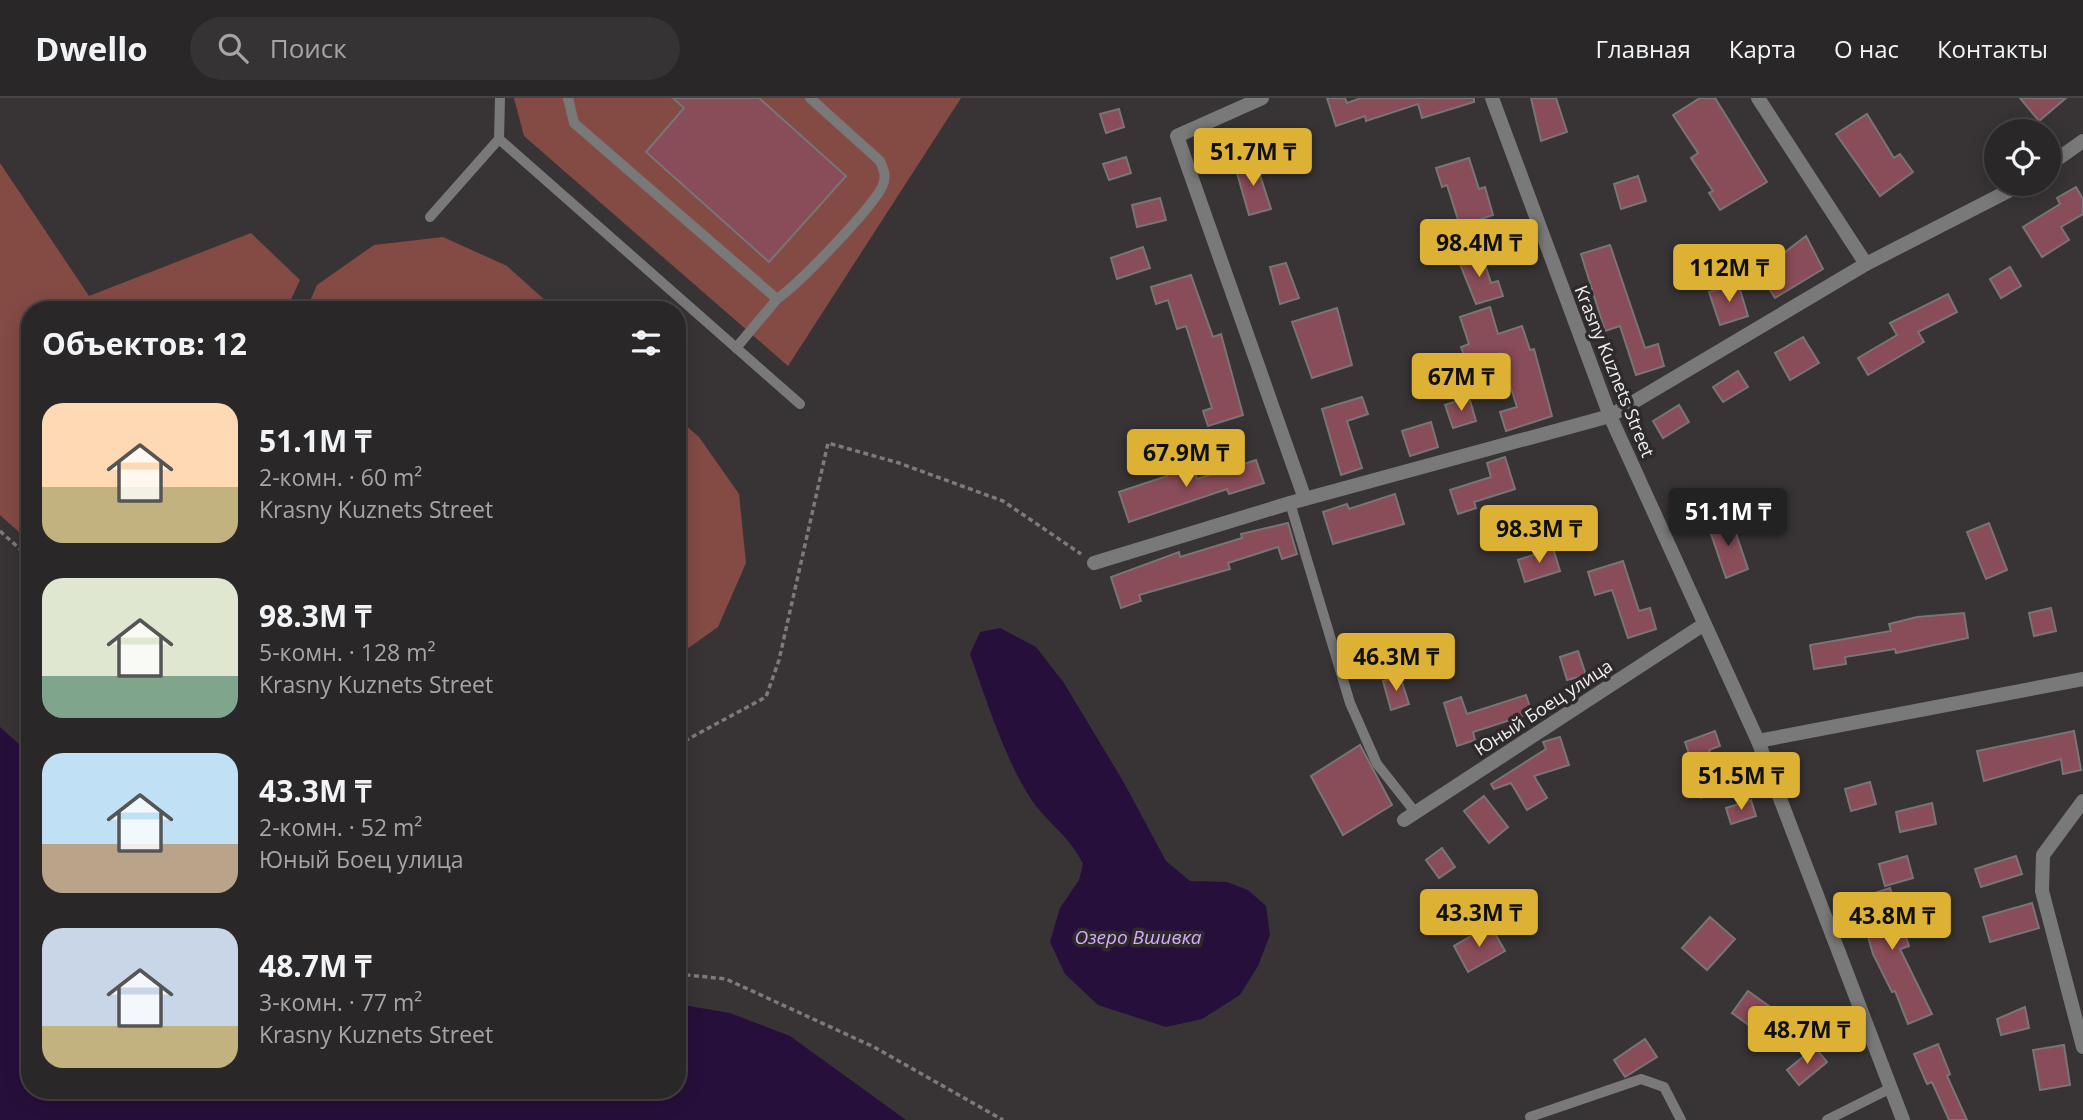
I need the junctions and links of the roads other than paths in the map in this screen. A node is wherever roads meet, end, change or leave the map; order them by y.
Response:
1 (500, 98) edge
2 (568, 98) edge
3 (810, 98) edge
4 (1262, 98) edge
5 (1492, 98) edge
6 (1758, 98) edge
7 (499, 139) junction
8 (2083, 141) edge
9 (2061, 156) edge
10 (1999, 196) edge
11 (430, 217) dead end
12 (1866, 264) junction
13 (777, 299) junction
14 (683, 301) edge
15 (686, 304) edge
16 (736, 348) junction
17 (800, 404) dead end
18 (1610, 416) junction
19 (1305, 499) junction
20 (1290, 503) junction
21 (1094, 564) road end
22 (1703, 625) junction
23 (2083, 679) edge
24 (1758, 741) junction
25 (2083, 801) edge
26 (1409, 816) joint
27 (2083, 1046) edge
28 (1889, 1089) junction
29 (1530, 1117) dead end
30 (1681, 1120) edge
31 (1827, 1120) edge
32 (1903, 1120) edge

1 - 7 lane
2 - 13 lane
3 - 13 lane
4 - 19 street
5 - 18 street, Krasny Kuznets Street
6 - 12 street
7 - 11 lane
7 - 14 lane
8 - 9 street
10 - 12 street
12 - 18 street
13 - 16 lane
15 - 16 lane
16 - 17 lane
18 - 19 street
18 - 22 street, Krasny Kuznets Street
19 - 20 street
20 - 21 street
20 - 26 lane
22 - 24 street, Krasny Kuznets Street
22 - 26 street, Юный Боец улица
23 - 24 street
24 - 28 street, Krasny Kuznets Street
25 - 27 street
28 - 31 lane
28 - 32 street, Krasny Kuznets Street
29 - 30 lane

